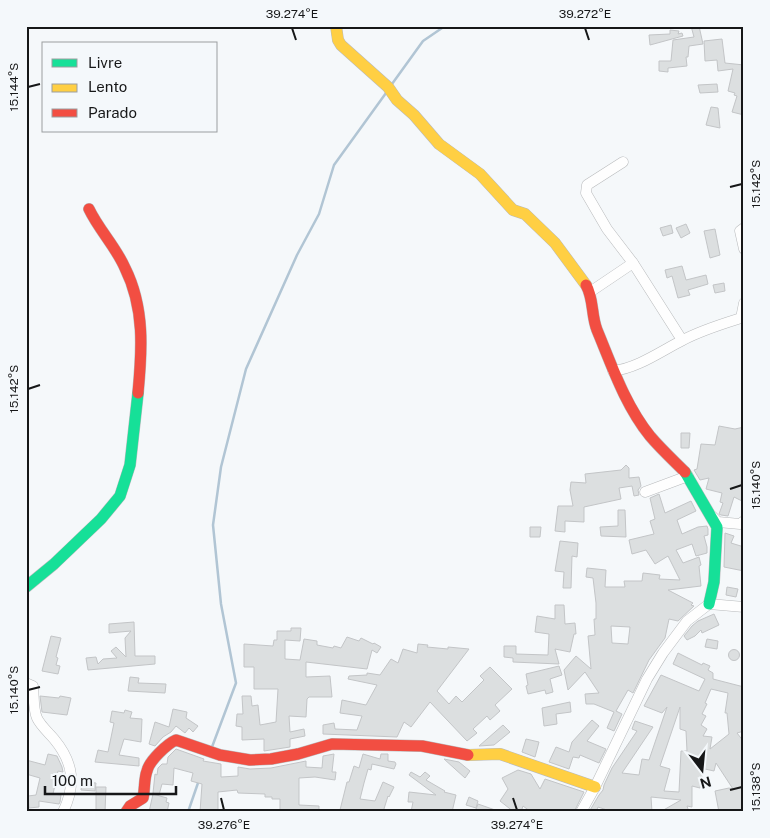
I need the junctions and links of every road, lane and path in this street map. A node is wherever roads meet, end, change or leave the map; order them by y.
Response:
1 (336, 26) edge
2 (623, 162) dead end
3 (89, 209) dead end
4 (744, 228) edge
5 (744, 249) edge
6 (633, 263) junction
7 (590, 292) junction
8 (744, 303) edge
9 (682, 340) junction
10 (614, 371) junction
11 (688, 476) junction
12 (645, 492) dead end
13 (712, 516) junction
14 (744, 521) edge
15 (26, 586) edge
16 (709, 604) junction
17 (744, 607) edge
18 (26, 683) edge
19 (595, 787) junction
20 (63, 812) edge
21 (126, 812) edge
22 (581, 812) edge

1 - 7 street
2 - 6 street
3 - 15 street
4 - 5 street
6 - 7 street
6 - 9 street
7 - 10 street
8 - 9 street
9 - 10 street
10 - 11 street
11 - 12 street
11 - 13 street
13 - 14 street
13 - 16 street
16 - 17 street
16 - 19 street
18 - 20 street
19 - 21 street
19 - 22 street

